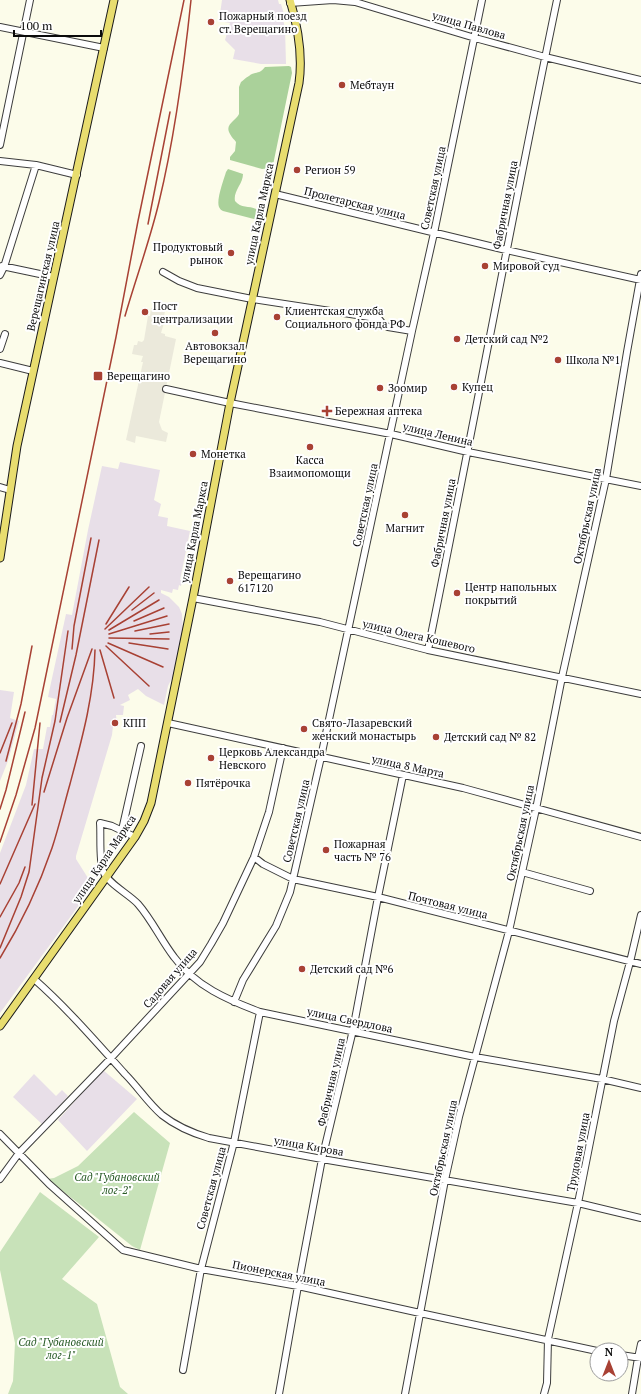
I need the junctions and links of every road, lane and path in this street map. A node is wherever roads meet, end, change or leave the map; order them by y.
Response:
1 (30, 0) edge
2 (114, 0) edge
3 (482, 0) edge
4 (557, 0) edge
5 (290, 1) edge
6 (0, 27) edge
7 (24, 32) junction
8 (475, 38) junction
9 (104, 48) junction
10 (545, 57) junction
11 (641, 80) edge
12 (0, 145) edge
13 (0, 161) edge
14 (36, 165) junction
15 (76, 175) junction
16 (275, 194) junction
17 (434, 233) junction
18 (506, 250) junction
19 (2, 266) edge
20 (163, 272) dead end
21 (0, 275) edge
22 (54, 277) junction
23 (641, 278) edge
24 (252, 299) junction
25 (412, 331) junction
26 (5, 334) dead end
27 (0, 349) edge
28 (0, 364) edge
29 (33, 371) junction
30 (166, 389) dead end
31 (230, 404) junction
32 (391, 434) junction
33 (468, 452) junction
34 (606, 479) junction
35 (0, 486) edge
36 (641, 486) edge
37 (10, 490) junction
38 (0, 558) edge
39 (193, 598) junction
40 (348, 630) junction
41 (428, 650) junction
42 (562, 677) junction
43 (641, 694) edge
44 (168, 723) junction
45 (141, 746) dead end
46 (283, 748) junction
47 (321, 757) junction
48 (403, 775) junction
49 (536, 809) junction
50 (122, 830) junction
51 (135, 837) junction
52 (641, 837) edge
53 (254, 857) junction
54 (522, 872) junction
55 (106, 877) junction
56 (293, 879) junction
57 (590, 891) dead end
58 (378, 898) junction
59 (641, 915) edge
60 (509, 931) junction
61 (630, 962) junction
62 (641, 964) edge
63 (189, 974) junction
64 (34, 979) junction
65 (234, 1002) junction
66 (260, 1012) junction
67 (0, 1026) edge
68 (353, 1030) junction
69 (475, 1057) junction
70 (111, 1058) junction
71 (602, 1079) junction
72 (641, 1088) edge
73 (0, 1134) edge
74 (234, 1142) junction
75 (19, 1153) junction
76 (322, 1159) junction
77 (0, 1179) edge
78 (445, 1180) junction
79 (578, 1203) junction
80 (641, 1218) edge
81 (201, 1269) junction
82 (298, 1286) junction
83 (420, 1313) junction
84 (548, 1339) junction
85 (641, 1344) edge
86 (589, 1349) edge
87 (629, 1356) edge
88 (639, 1358) edge
89 (183, 1370) dead end
90 (280, 1394) edge
91 (405, 1394) edge
92 (544, 1394) edge
93 (632, 1394) edge

1 - 7 street
2 - 9 main road, Верещагинская улица
3 - 8 street, Советская улица
4 - 10 street, Фабричная улица
5 - 8 street, улица Павлова
5 - 16 main road, улица Карла Маркса
6 - 7 street
7 - 9 street
7 - 12 street
8 - 10 street, улица Павлова
8 - 17 street, Советская улица
9 - 15 main road, Верещагинская улица
10 - 11 street, улица Павлова
10 - 18 street, Фабричная улица
13 - 14 street
14 - 15 street
14 - 19 street
15 - 22 main road, Верещагинская улица
16 - 17 street, Пролетарская улица
16 - 24 main road, улица Карла Маркса
17 - 18 street, Пролетарская улица
17 - 25 street, Советская улица
18 - 23 street, Пролетарская улица
18 - 33 street, Фабричная улица
19 - 21 street
19 - 22 street
20 - 24 street
22 - 29 main road, Верещагинская улица
23 - 34 street, Октябрьская улица
24 - 25 street
24 - 31 main road, улица Карла Маркса
25 - 32 street, Советская улица
26 - 27 street
28 - 29 street
29 - 37 main road, Верещагинская улица
30 - 31 street, улица Ленина
31 - 32 street, улица Ленина
31 - 39 main road, улица Карла Маркса
32 - 33 street, улица Ленина
32 - 40 street, Советская улица
33 - 34 street, улица Ленина
33 - 41 street, Фабричная улица
34 - 36 street, улица Ленина
34 - 42 street, Октябрьская улица
35 - 37 street
37 - 38 main road, Верещагинская улица
39 - 40 street, улица Олега Кошевого
39 - 44 main road, улица Карла Маркса
40 - 41 street, улица Олега Кошевого
40 - 47 street, Советская улица
41 - 42 street, улица Олега Кошевого
42 - 43 street, улица Олега Кошевого
42 - 49 street, Октябрьская улица
44 - 46 street, улица 8 Марта
44 - 51 main road, улица Карла Маркса
45 - 50 street
46 - 47 street, улица 8 Марта
46 - 53 street, Садовая улица
47 - 48 street, улица 8 Марта
47 - 56 street, Советская улица
48 - 49 street, улица 8 Марта
48 - 58 street, Фабричная улица
49 - 52 street, улица 8 Марта
49 - 54 street, Октябрьская улица
50 - 51 street
50 - 55 street
51 - 55 main road, улица Карла Маркса
53 - 56 street, Почтовая улица
53 - 63 street, Садовая улица
54 - 57 street
54 - 60 street, Октябрьская улица
55 - 63 street, улица Свердлова
55 - 64 main road, улица Карла Маркса
56 - 58 street, Почтовая улица
56 - 65 street, Советская улица
58 - 60 street, Почтовая улица
58 - 68 street, Фабричная улица
59 - 61 street, Трудовая улица
60 - 61 street, Почтовая улица
60 - 69 street, Октябрьская улица
61 - 62 street, Почтовая улица
61 - 71 street, Трудовая улица
63 - 65 street, улица Свердлова
63 - 70 street, Садовая улица
64 - 67 main road, улица Карла Маркса
64 - 70 street, улица Кирова
65 - 66 street, улица Свердлова
66 - 68 street, улица Свердлова
66 - 74 street, Советская улица
68 - 69 street, улица Свердлова
68 - 76 street, Фабричная улица
69 - 71 street, улица Свердлова
69 - 78 street, Октябрьская улица
70 - 74 street, улица Кирова
70 - 75 street, Садовая улица
71 - 72 street, улица Свердлова
71 - 79 street, Трудовая улица
73 - 75 street, Пионерская улица
74 - 76 street, улица Кирова
74 - 81 street, Советская улица
75 - 77 street, Садовая улица
75 - 81 street, Пионерская улица
76 - 78 street, улица Кирова
76 - 82 street, Фабричная улица
78 - 79 street, улица Кирова
78 - 83 street, Октябрьская улица
79 - 80 street, улица Кирова
79 - 84 street, Трудовая улица
81 - 82 street, Пионерская улица
81 - 89 street, Советская улица
82 - 83 street, Пионерская улица
82 - 90 street, Фабричная улица
83 - 84 street, Пионерская улица
83 - 91 street, Октябрьская улица
84 - 86 street, Пионерская улица
84 - 92 street, Трудовая улица
85 - 88 street
87 - 88 street
88 - 93 street

